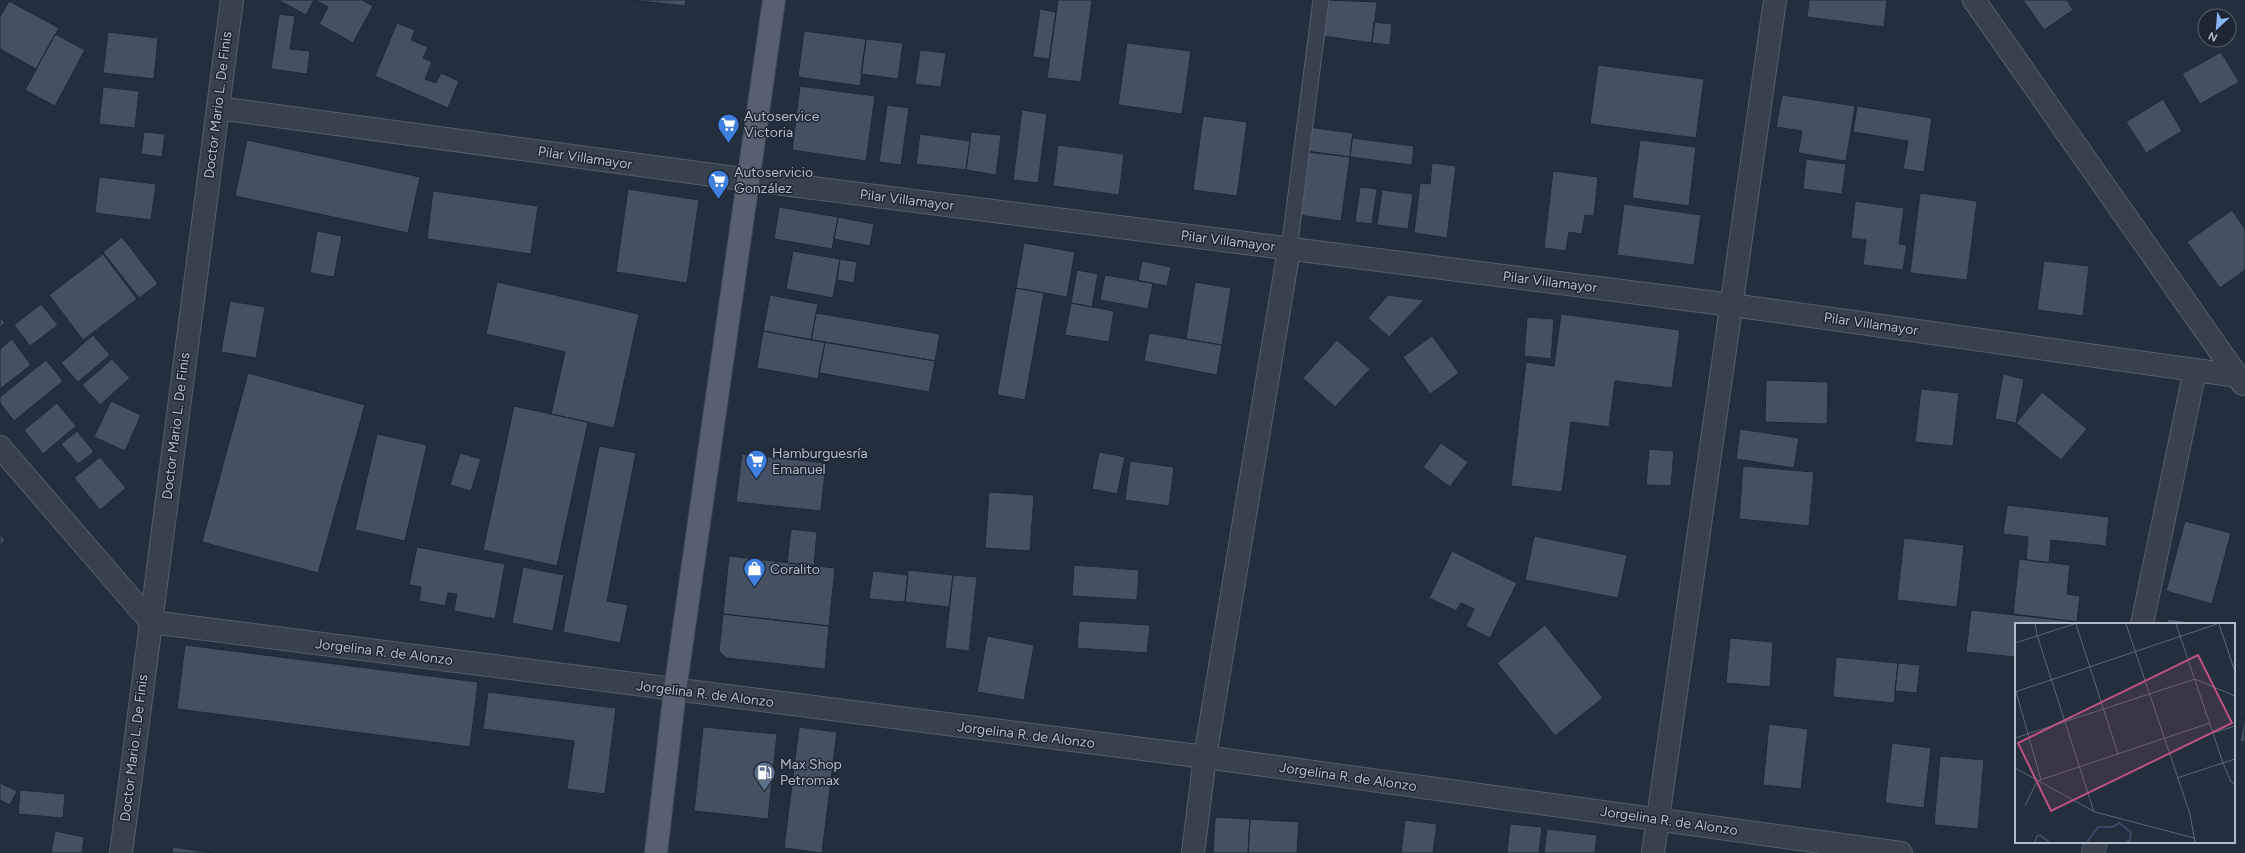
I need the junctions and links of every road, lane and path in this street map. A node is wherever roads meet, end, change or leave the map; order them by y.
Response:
1 (232, 0) edge
2 (774, 0) edge
3 (1321, 0) edge
4 (1775, 0) edge
5 (1974, 0) edge
6 (218, 108) junction
7 (750, 180) junction
8 (1289, 249) junction
9 (1732, 305) junction
10 (2195, 370) junction
11 (2243, 378) edge
12 (0, 446) edge
13 (151, 622) junction
14 (2142, 623) edge
15 (675, 690) junction
16 (1205, 757) junction
17 (1658, 819) junction
18 (2096, 843) edge
19 (121, 853) edge
20 (656, 853) edge
21 (1193, 853) edge
22 (1653, 853) edge
23 (1901, 853) edge
24 (2093, 853) edge

1 - 6 street, Doctor Mario L. De Finis
2 - 7 main road
3 - 8 lane
4 - 9 street
5 - 11 street
6 - 7 street, Pilar Villamayor
6 - 13 street, Doctor Mario L. De Finis
7 - 8 street, Pilar Villamayor
7 - 15 main road
8 - 9 street, Pilar Villamayor
8 - 16 street
9 - 10 street, Pilar Villamayor
9 - 17 street
10 - 11 street, Pilar Villamayor
10 - 14 street
12 - 13 street
13 - 15 street, Jorgelina R. de Alonzo
13 - 19 street, Doctor Mario L. De Finis
15 - 16 street, Jorgelina R. de Alonzo
15 - 20 main road
16 - 17 street, Jorgelina R. de Alonzo
16 - 21 street
17 - 22 street
17 - 23 street, Jorgelina R. de Alonzo
18 - 24 street

